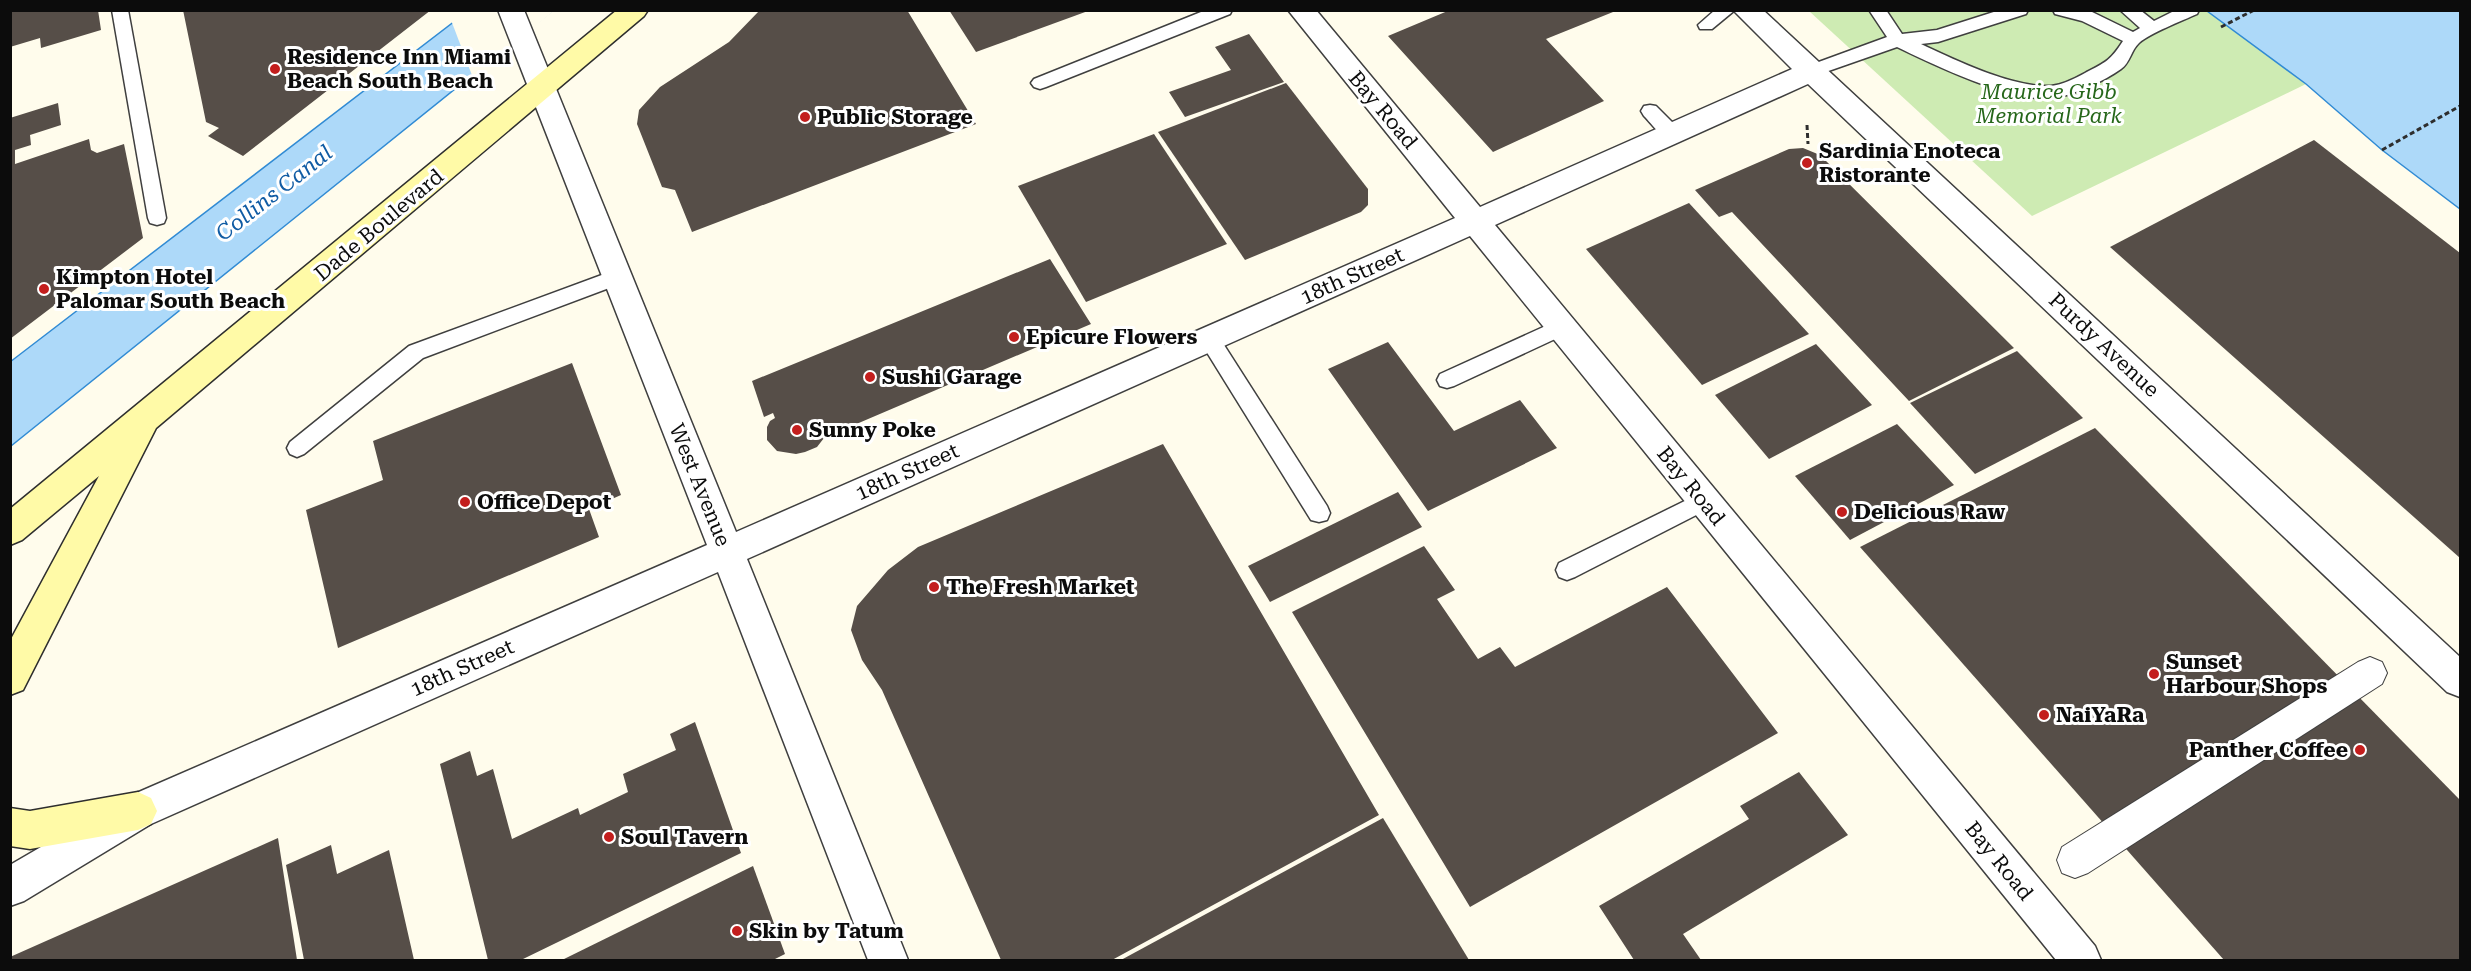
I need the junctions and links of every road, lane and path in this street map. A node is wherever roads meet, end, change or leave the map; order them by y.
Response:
1 (120, 10) edge
2 (511, 10) edge
3 (635, 10) edge
4 (1224, 10) edge
5 (1301, 10) edge
6 (1727, 10) edge
7 (1746, 10) edge
8 (1877, 10) edge
9 (2020, 10) edge
10 (2061, 10) edge
11 (2128, 10) edge
12 (2191, 10) edge
13 (2254, 10) edge
14 (1706, 25) dead end
15 (2220, 27) dead end
16 (2152, 29) junction
17 (2133, 39) junction
18 (1898, 40) junction
19 (1811, 71) junction
20 (1040, 83) dead end
21 (544, 88) junction
22 (2460, 106) edge
23 (1650, 111) dead end
24 (1807, 125) dead end
25 (1673, 134) junction
26 (1808, 144) dead end
27 (2382, 150) dead end
28 (158, 218) dead end
29 (1475, 222) junction
30 (618, 277) junction
31 (1561, 327) junction
32 (1210, 340) junction
33 (1447, 380) dead end
34 (147, 418) junction
35 (297, 448) dead end
36 (1703, 501) junction
37 (1320, 513) dead end
38 (10, 530) edge
39 (726, 551) junction
40 (1567, 570) dead end
41 (2370, 673) dead end
42 (10, 678) edge
43 (2460, 680) edge
44 (138, 811) junction
45 (10, 827) edge
46 (2075, 860) dead end
47 (10, 887) edge
48 (888, 960) edge
49 (2081, 960) edge

1 - 28 lane
2 - 21 street, West Avenue
3 - 21 main road, Dade Boulevard
4 - 20 lane
5 - 29 street, Bay Road
6 - 14 lane
7 - 19 street, Purdy Avenue
8 - 18 lane
9 - 18 lane
10 - 17 lane
11 - 16 lane
12 - 16 lane
13 - 15 path
16 - 17 lane
17 - 18 lane
18 - 19 lane
19 - 25 street, 18th Street
19 - 43 street, Purdy Avenue
21 - 30 street, West Avenue
21 - 34 main road, Dade Boulevard
22 - 27 path
23 - 25 lane
24 - 26 path
25 - 29 street, 18th Street
29 - 31 street, Bay Road
29 - 32 street, 18th Street
30 - 35 lane
30 - 39 street, West Avenue
31 - 33 lane
31 - 36 street, Bay Road
32 - 37 lane
32 - 39 street, 18th Street
34 - 38 main road, Dade Boulevard
34 - 42 main road
36 - 40 lane
36 - 49 street, Bay Road
39 - 44 street, 18th Street
39 - 48 street, West Avenue
41 - 46 street
44 - 45 main road
44 - 47 street, 18th Street

